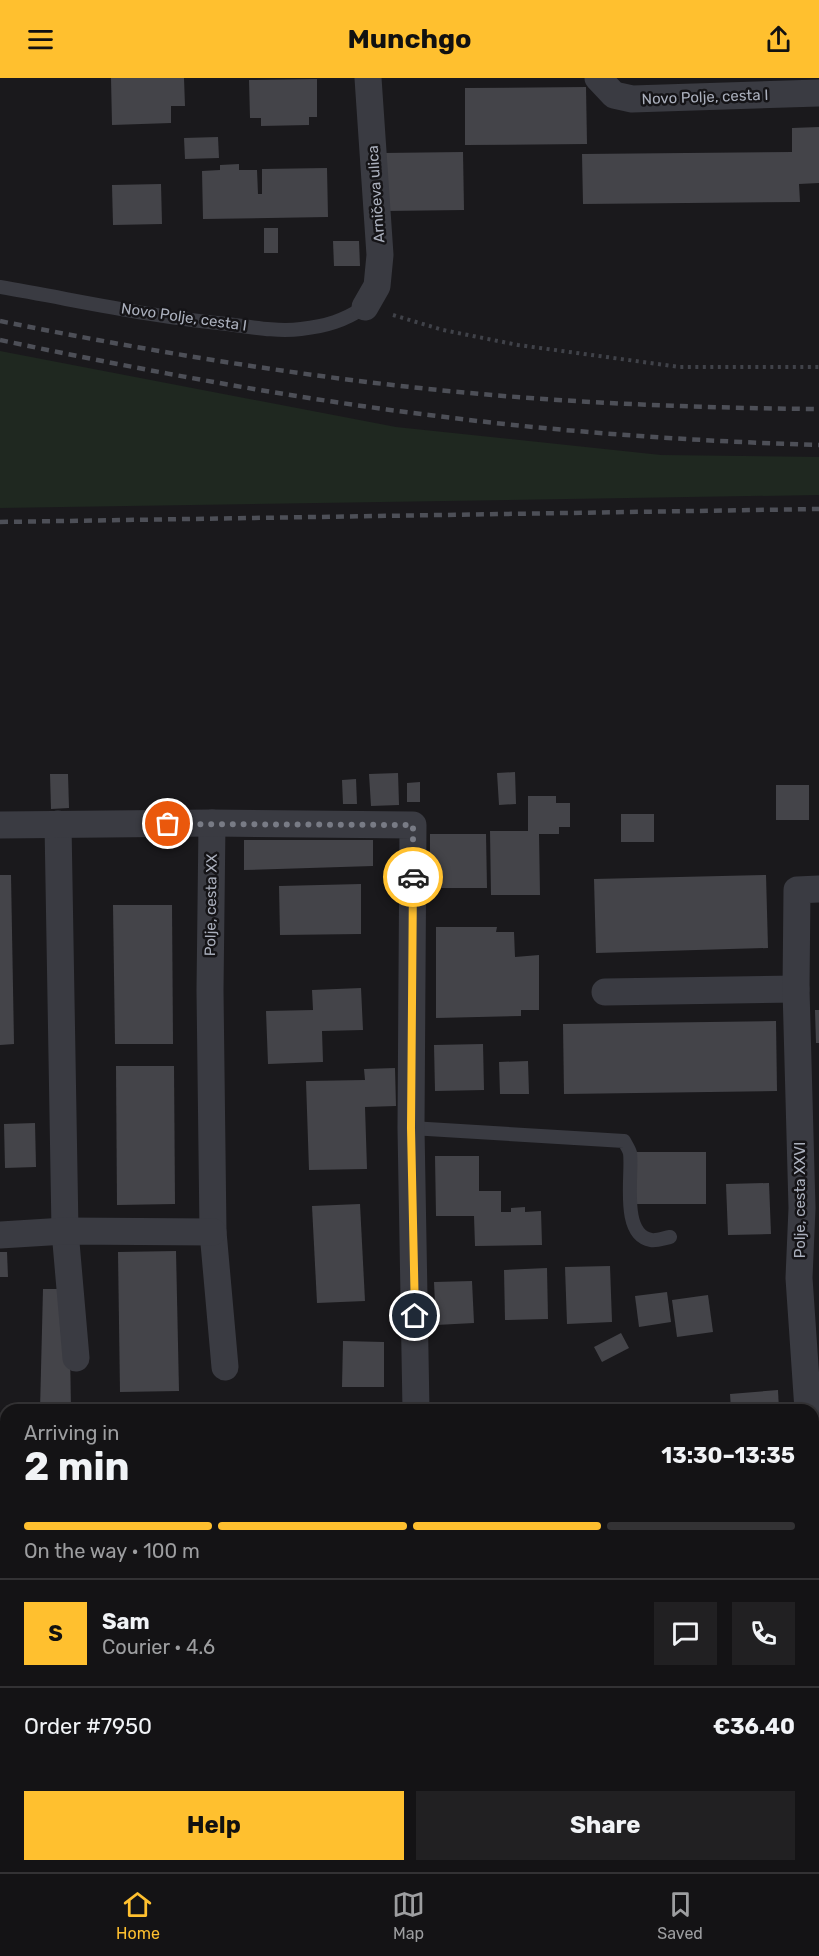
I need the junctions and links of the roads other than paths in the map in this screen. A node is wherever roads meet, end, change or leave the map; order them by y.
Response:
1 (368, 78) edge
2 (598, 78) edge
3 (819, 93) edge
4 (0, 287) edge
5 (365, 307) joint
6 (212, 823) junction
7 (58, 824) junction
8 (0, 825) edge
9 (819, 890) edge
10 (796, 989) junction
11 (605, 992) dead end
12 (411, 1128) junction
13 (65, 1231) junction
14 (213, 1232) junction
15 (0, 1235) edge
16 (670, 1237) dead end
17 (76, 1358) dead end
18 (225, 1367) dead end
19 (416, 1404) edge
20 (808, 1404) edge

1 - 5 street, Arničeva ulica
2 - 3 street, Novo Polje, cesta I
4 - 5 lane, Novo Polje, cesta I
6 - 7 street
6 - 12 street
6 - 14 street, Polje, cesta XX
7 - 8 street
7 - 13 street
9 - 10 street, Polje, cesta XXVI
10 - 11 street
10 - 20 street, Polje, cesta XXVI
12 - 16 lane
12 - 19 street
13 - 14 street
13 - 15 street
13 - 17 street
14 - 18 street, Polje, cesta XX

